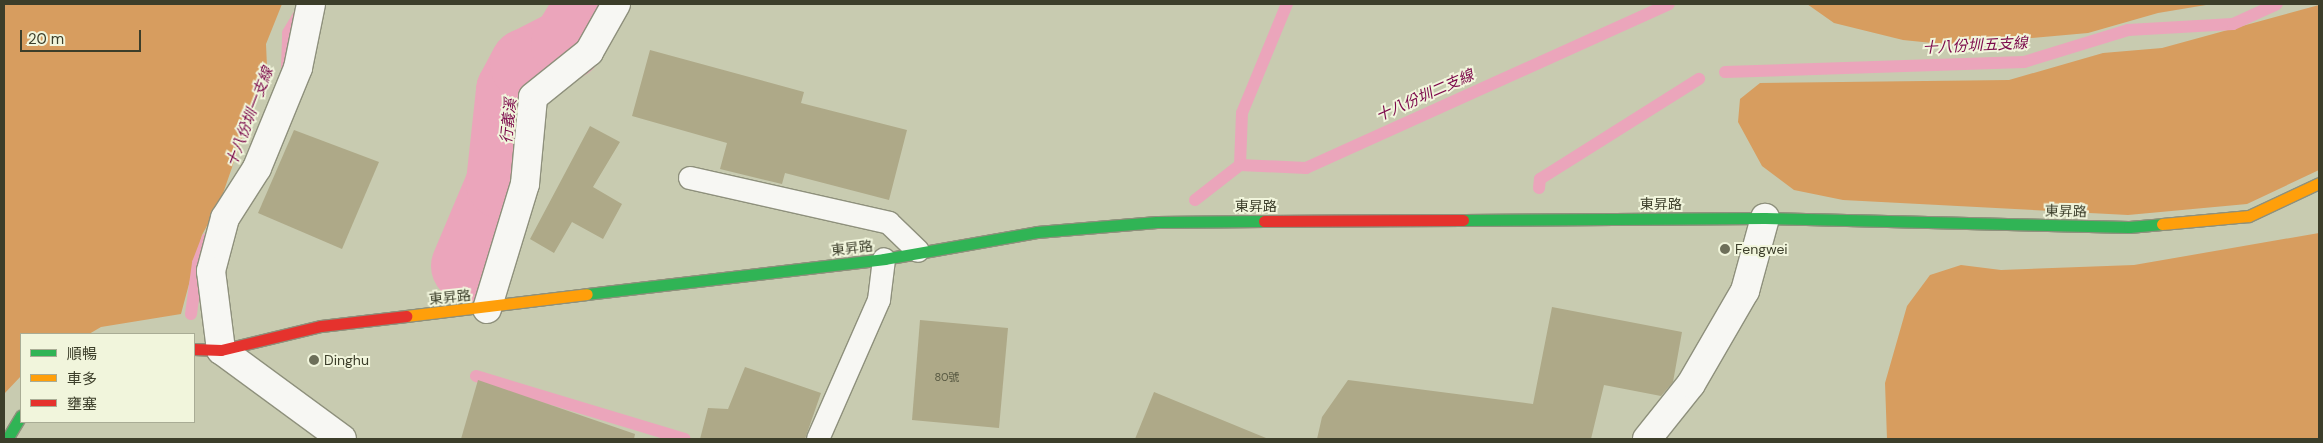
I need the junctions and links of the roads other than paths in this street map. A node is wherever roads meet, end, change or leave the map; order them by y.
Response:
1 (311, 4) edge
2 (616, 4) edge
3 (690, 178) dead end
4 (2319, 183) edge
5 (1765, 218) junction
6 (918, 251) junction
7 (884, 259) junction
8 (487, 308) junction
9 (195, 349) edge
10 (221, 350) junction
11 (20, 418) edge
12 (7, 439) edge
13 (342, 439) edge
14 (818, 439) edge
15 (1646, 439) edge

1 - 10 street
2 - 8 street
3 - 6 lane
4 - 5 street, 東昇路
5 - 6 street, 東昇路
5 - 15 street
6 - 7 street, 東昇路
7 - 8 street, 東昇路
7 - 14 lane
8 - 10 street, 東昇路
9 - 10 street, 東昇路
10 - 13 street
11 - 12 street

